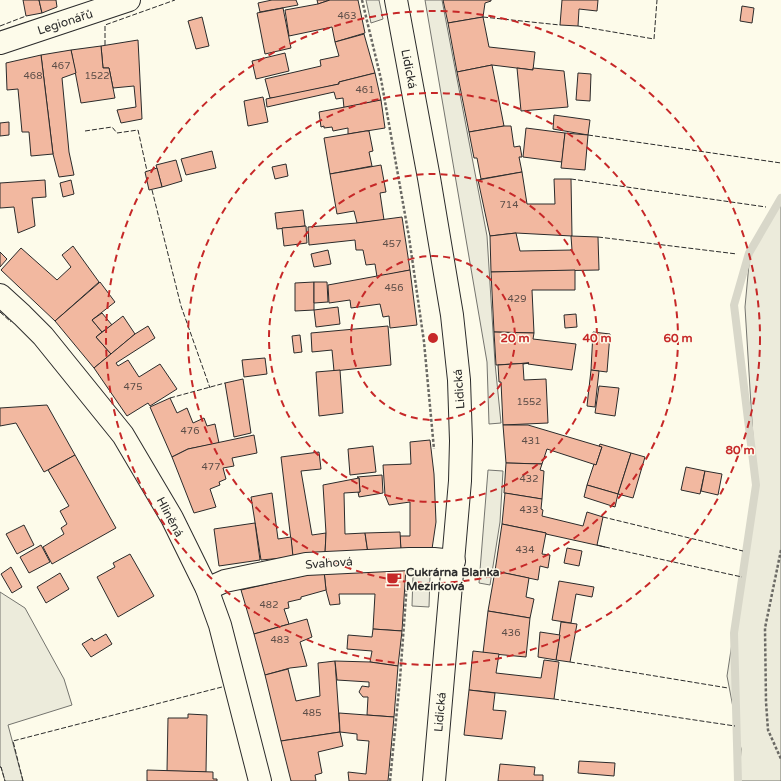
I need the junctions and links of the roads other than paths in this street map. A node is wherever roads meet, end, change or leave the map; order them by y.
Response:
1 (129, 0) edge
2 (396, 0) edge
3 (0, 43) edge
4 (0, 295) edge
5 (454, 561) junction
6 (207, 589) junction
7 (260, 781) edge
8 (434, 781) edge

1 - 3 street, Legionářů
2 - 5 street, Lidická
4 - 6 street, Hliněná
5 - 6 street, Svahová
5 - 8 street, Lidická
6 - 7 street, Hliněná

